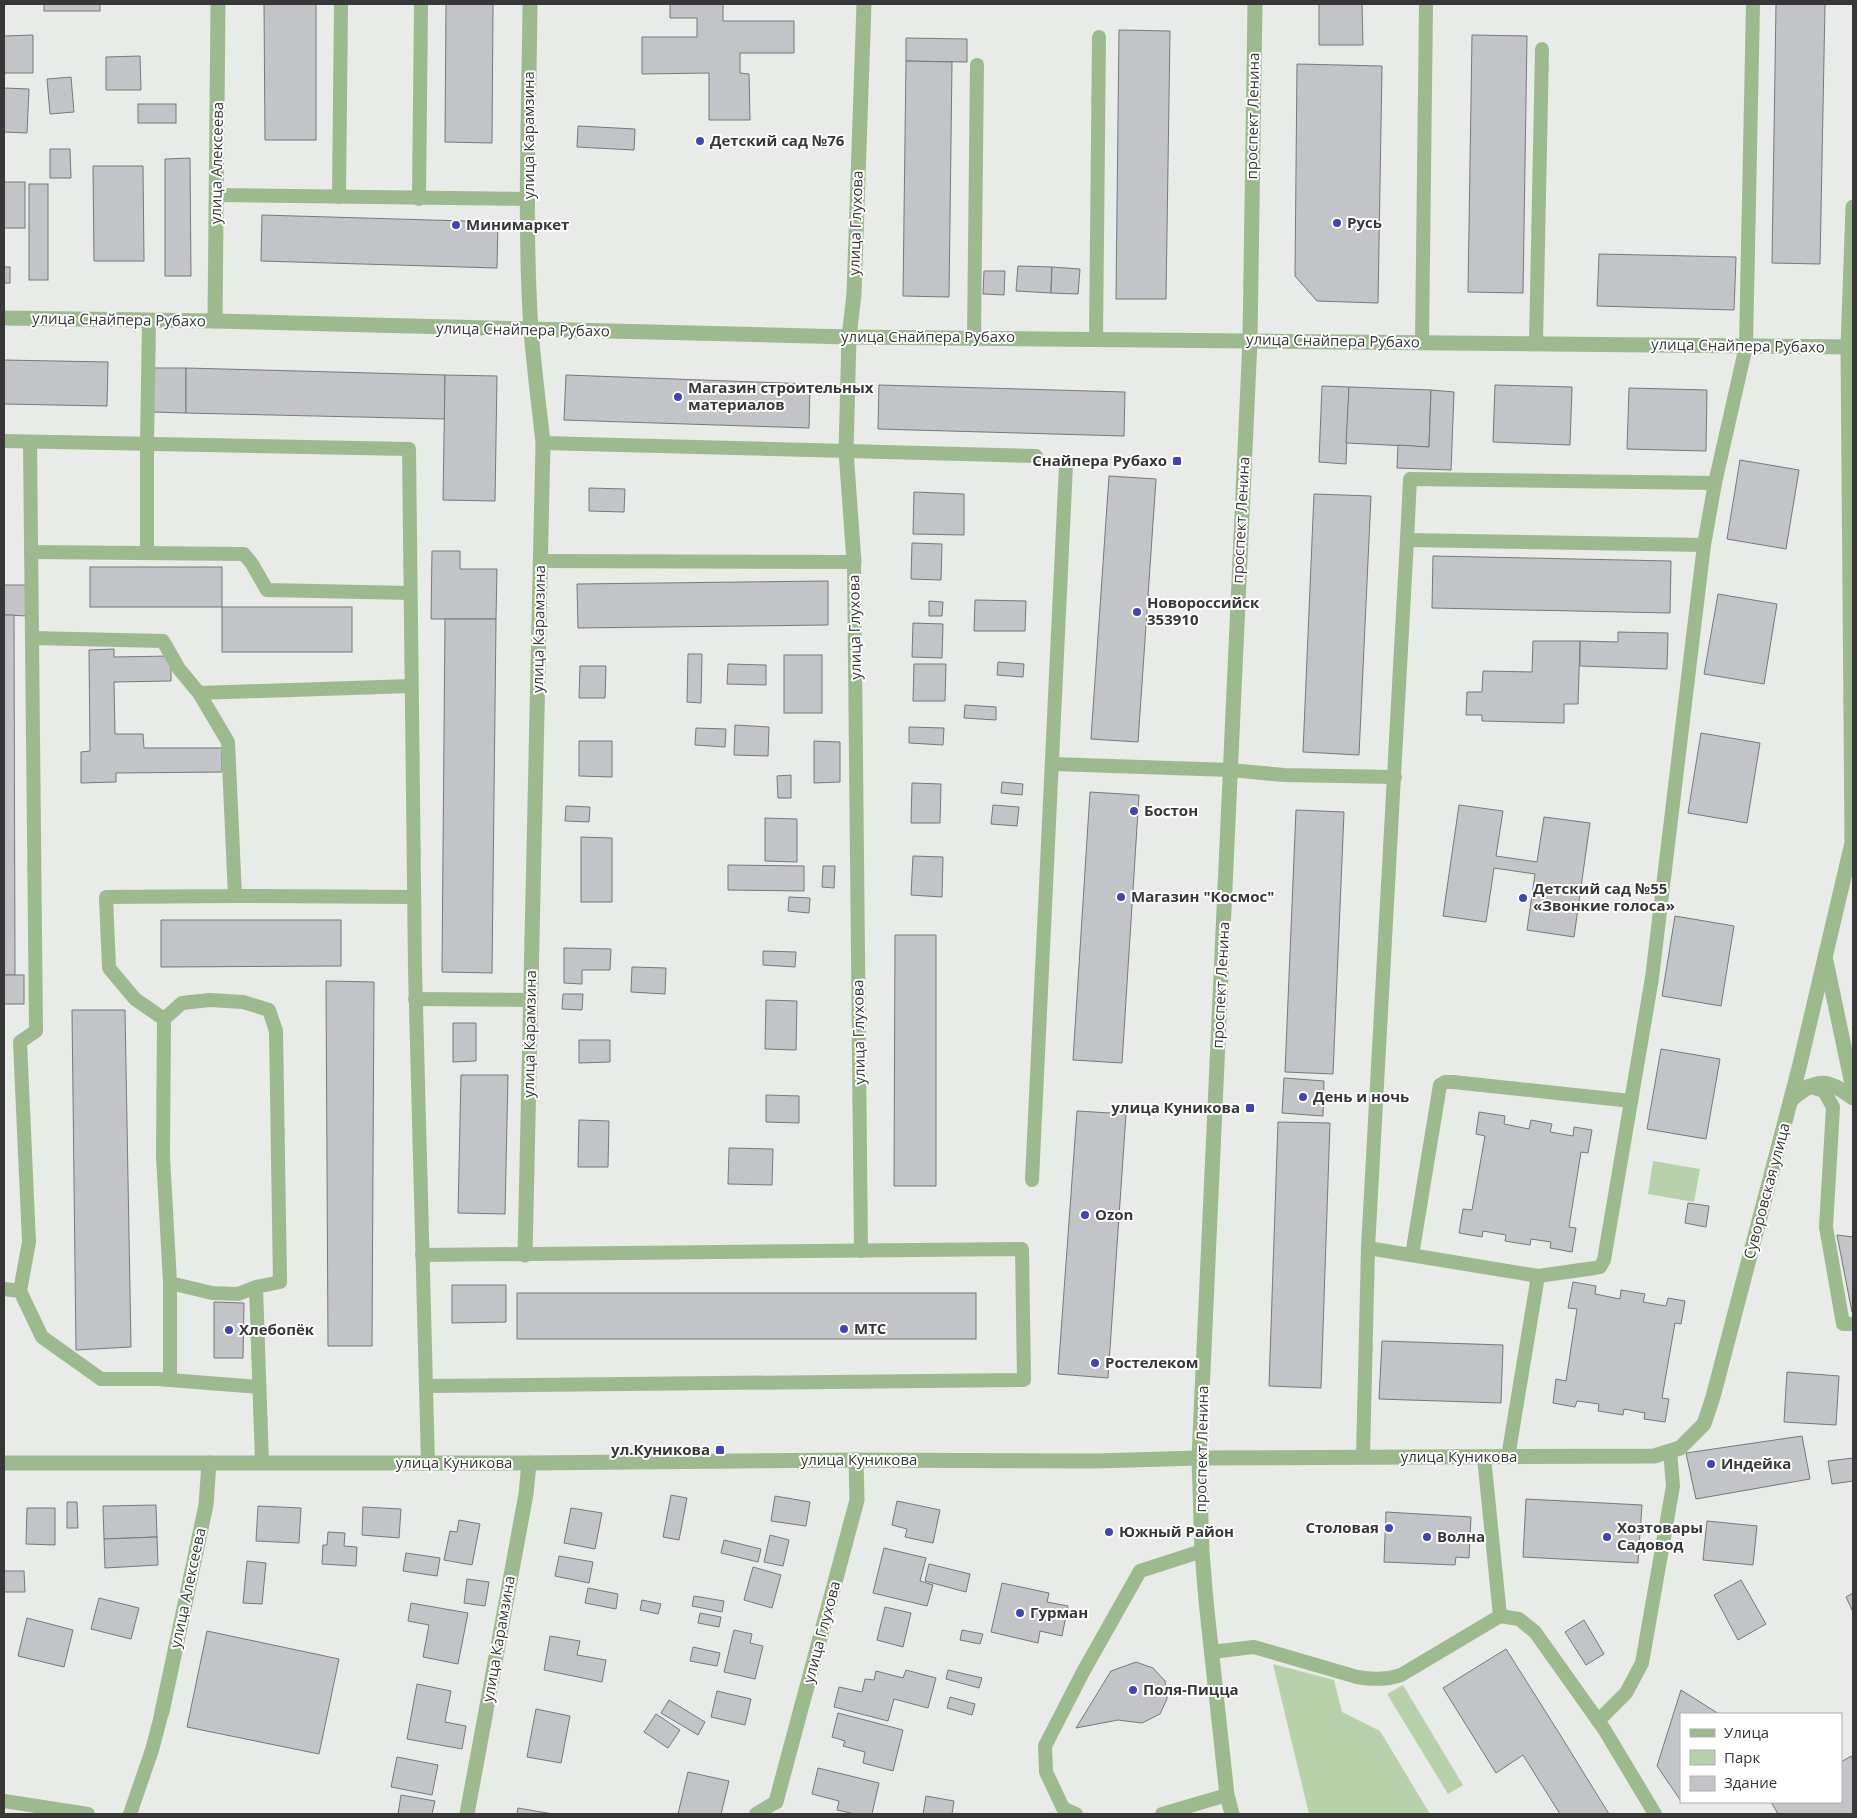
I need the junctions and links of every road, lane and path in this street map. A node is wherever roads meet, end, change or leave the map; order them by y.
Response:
1 (218, 4) edge
2 (341, 4) edge
3 (421, 4) edge
4 (530, 4) edge
5 (864, 4) edge
6 (1255, 4) edge
7 (1426, 4) edge
8 (1753, 4) edge
9 (1099, 36) dead end
10 (1542, 49) dead end
11 (977, 65) dead end
12 (216, 195) junction
13 (339, 197) junction
14 (419, 198) junction
15 (528, 199) junction
16 (1853, 207) edge
17 (4, 318) edge
18 (149, 321) junction
19 (215, 321) junction
20 (531, 330) junction
21 (849, 337) junction
22 (974, 338) junction
23 (1096, 339) junction
24 (1250, 340) junction
25 (1422, 342) junction
26 (1536, 343) junction
27 (1746, 346) junction
28 (1850, 347) edge
29 (4, 441) edge
30 (30, 442) junction
31 (543, 443) junction
32 (147, 444) junction
33 (846, 451) junction
34 (1036, 456) dead end
35 (1066, 464) dead end
36 (1715, 483) junction
37 (1406, 540) junction
38 (1704, 544) junction
39 (31, 552) junction
40 (147, 553) junction
41 (541, 561) junction
42 (854, 562) junction
43 (410, 593) junction
44 (32, 638) junction
45 (411, 686) junction
46 (199, 693) junction
47 (1052, 764) junction
48 (1230, 770) junction
49 (1395, 778) junction
50 (1853, 843) edge
51 (235, 896) junction
52 (414, 897) junction
53 (1826, 957) junction
54 (415, 999) junction
55 (531, 1000) junction
56 (164, 1019) junction
57 (1808, 1086) junction
58 (1853, 1089) edge
59 (1853, 1098) edge
60 (1631, 1100) junction
61 (1791, 1100) junction
62 (1032, 1180) dead end
63 (1368, 1248) junction
64 (862, 1251) junction
65 (525, 1254) junction
66 (1412, 1255) junction
67 (422, 1256) junction
68 (1538, 1276) junction
69 (170, 1283) junction
70 (256, 1287) junction
71 (4, 1289) edge
72 (20, 1291) junction
73 (1853, 1324) edge
74 (170, 1380) junction
75 (426, 1386) junction
76 (259, 1387) junction
77 (1704, 1424) joint
78 (1670, 1451) junction
79 (1363, 1457) junction
80 (1484, 1457) junction
81 (1508, 1457) junction
82 (1199, 1458) junction
83 (856, 1460) junction
84 (4, 1463) edge
85 (209, 1463) junction
86 (262, 1463) junction
87 (428, 1463) junction
88 (529, 1463) junction
89 (1202, 1551) junction
90 (1500, 1616) junction
91 (1211, 1652) junction
92 (162, 1712) joint
93 (1598, 1721) junction
94 (1227, 1794) junction
95 (4, 1801) edge
96 (776, 1802) joint
97 (88, 1814) edge
98 (130, 1814) edge
99 (467, 1814) edge
100 (756, 1814) edge
101 (1076, 1814) edge
102 (1162, 1814) edge
103 (1232, 1814) edge
104 (1655, 1814) edge

1 - 12 street, улица Алексеева
2 - 13 lane
3 - 14 lane
4 - 15 street, улица Карамзина
5 - 21 street, улица Глухова
6 - 24 street, проспект Ленина
7 - 25 lane
8 - 27 lane
9 - 23 lane
10 - 26 lane
11 - 22 lane
12 - 13 lane
12 - 19 street, улица Алексеева
13 - 14 lane
14 - 15 lane
15 - 20 street, улица Карамзина
16 - 28 street, Суворовская улица
17 - 18 street, улица Снайпера Рубахо
18 - 19 street, улица Снайпера Рубахо
18 - 32 lane
19 - 20 street, улица Снайпера Рубахо
20 - 21 street, улица Снайпера Рубахо
20 - 31 street, улица Карамзина
21 - 22 street, улица Снайпера Рубахо
21 - 33 street, улица Глухова
22 - 23 street, улица Снайпера Рубахо
23 - 24 street, улица Снайпера Рубахо
24 - 25 street, улица Снайпера Рубахо
24 - 48 street, проспект Ленина
25 - 26 street, улица Снайпера Рубахо
26 - 27 street, улица Снайпера Рубахо
27 - 28 street, улица Снайпера Рубахо
27 - 36 lane
28 - 50 street, Суворовская улица
29 - 30 lane
30 - 32 lane
30 - 39 lane
31 - 33 lane
31 - 41 street, улица Карамзина
32 - 40 lane
32 - 43 lane
33 - 34 lane
33 - 42 street, улица Глухова
35 - 47 lane
36 - 37 lane
36 - 38 lane
37 - 38 lane
37 - 49 lane
38 - 60 lane
39 - 40 lane
39 - 44 lane
40 - 43 lane
41 - 42 lane
41 - 55 street, улица Карамзина
42 - 64 lane, улица Глухова
43 - 45 lane
44 - 46 lane
44 - 72 lane
45 - 46 lane
45 - 52 lane
46 - 51 lane
47 - 48 lane
47 - 62 lane
48 - 49 lane
48 - 82 street, проспект Ленина
49 - 63 lane
50 - 53 street, Суворовская улица
51 - 52 lane
51 - 56 lane
52 - 54 lane
53 - 58 street, Суворовская улица
53 - 61 street, Суворовская улица
54 - 55 lane
54 - 67 lane
55 - 65 street, улица Карамзина
56 - 69 lane
56 - 70 lane
57 - 59 street
57 - 61 street
57 - 73 lane
60 - 66 lane
60 - 68 lane
61 - 77 street, Суворовская улица
63 - 66 lane
63 - 79 lane
64 - 65 lane
64 - 75 lane
65 - 67 lane
66 - 68 lane
67 - 75 lane
68 - 81 lane
69 - 70 lane
69 - 74 lane
70 - 76 lane
71 - 72 lane
72 - 74 lane
74 - 76 lane
75 - 87 lane
76 - 86 lane
77 - 78 street, улица Куникова
78 - 81 street, улица Куникова
78 - 93 lane
79 - 80 street, улица Куникова
79 - 82 street, улица Куникова
80 - 81 street, улица Куникова
80 - 90 lane
82 - 83 street, улица Куникова
82 - 89 street, проспект Ленина
83 - 88 street, улица Куникова
83 - 96 street, улица Глухова
84 - 85 street, улица Куникова
85 - 86 street, улица Куникова
85 - 92 street, улица Алексеева
86 - 87 street, улица Куникова
87 - 88 street, улица Куникова
88 - 99 street, улица Карамзина
89 - 91 street, проспект Ленина
89 - 101 lane
90 - 91 lane
90 - 93 lane
91 - 94 street, проспект Ленина
92 - 98 lane
93 - 104 lane
94 - 102 lane
94 - 103 street, проспект Ленина
95 - 97 lane
96 - 100 lane

